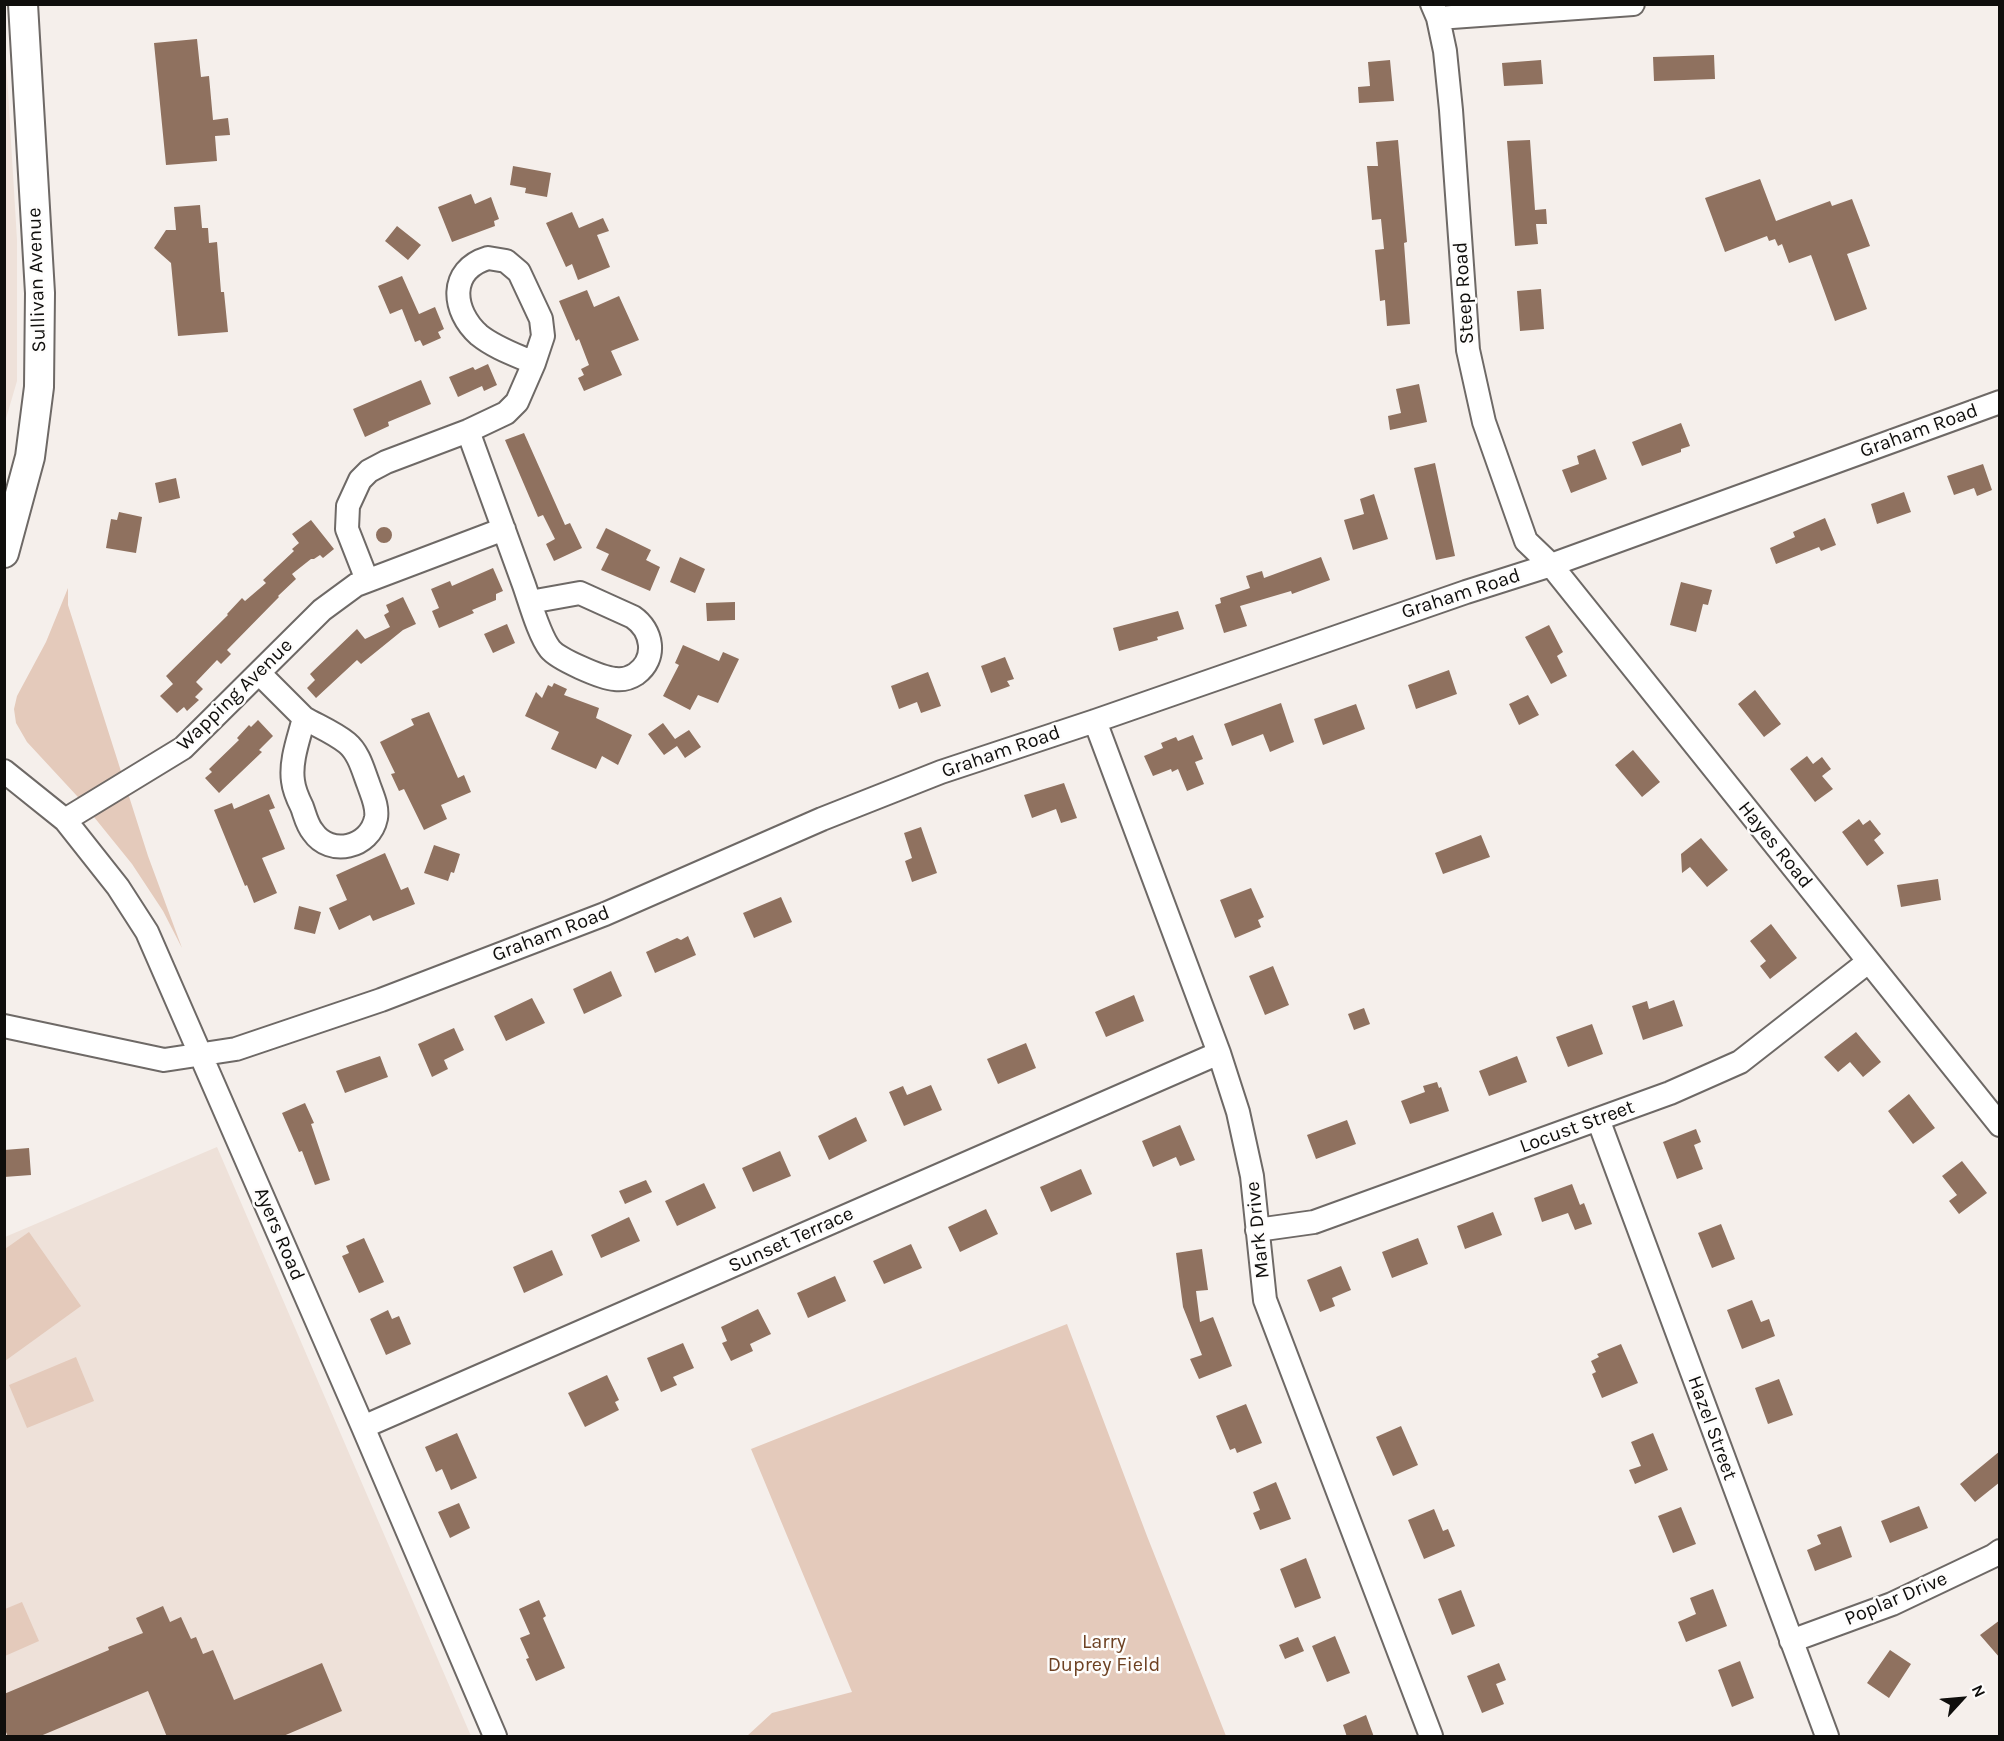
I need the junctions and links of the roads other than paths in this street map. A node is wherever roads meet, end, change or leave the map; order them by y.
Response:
1 (23, 4) edge
2 (1633, 4) edge
3 (1435, 11) edge
4 (534, 363) junction
5 (2000, 402) edge
6 (468, 431) junction
7 (504, 529) junction
8 (4, 553) edge
9 (1551, 565) junction
10 (367, 580) junction
11 (530, 602) junction
12 (259, 673) junction
13 (304, 718) junction
14 (1095, 721) junction
15 (4, 771) edge
16 (65, 820) junction
17 (1868, 962) junction
18 (4, 1026) edge
19 (1219, 1053) junction
20 (201, 1055) junction
21 (1598, 1119) junction
22 (2000, 1125) edge
23 (1257, 1230) junction
24 (363, 1427) junction
25 (2000, 1551) edge
26 (1791, 1641) junction
27 (495, 1737) edge
28 (1431, 1737) edge
29 (1827, 1737) edge

1 - 8 main road, Sullivan Avenue
2 - 3 street
3 - 9 street, Steep Road
4 - 4 street
4 - 6 street
5 - 9 street, Graham Road
6 - 7 street
6 - 10 street
7 - 10 street, Wapping Avenue
7 - 11 street
9 - 14 street, Graham Road
9 - 17 street, Hayes Road
10 - 12 street, Wapping Avenue
11 - 11 street
12 - 13 street
12 - 16 street, Wapping Avenue
13 - 13 street
14 - 19 street, Mark Drive
14 - 20 street, Graham Road
15 - 16 street, Ayers Road
16 - 20 street, Ayers Road
17 - 21 street, Locust Street
17 - 22 street, Hayes Road
18 - 20 street, Graham Road
19 - 23 street, Mark Drive
19 - 24 street, Sunset Terrace
20 - 24 street, Ayers Road
21 - 23 street, Locust Street
21 - 26 street, Hazel Street
23 - 28 street, Mark Drive
24 - 27 street, Ayers Road
25 - 26 street, Poplar Drive
26 - 29 street, Hazel Street

